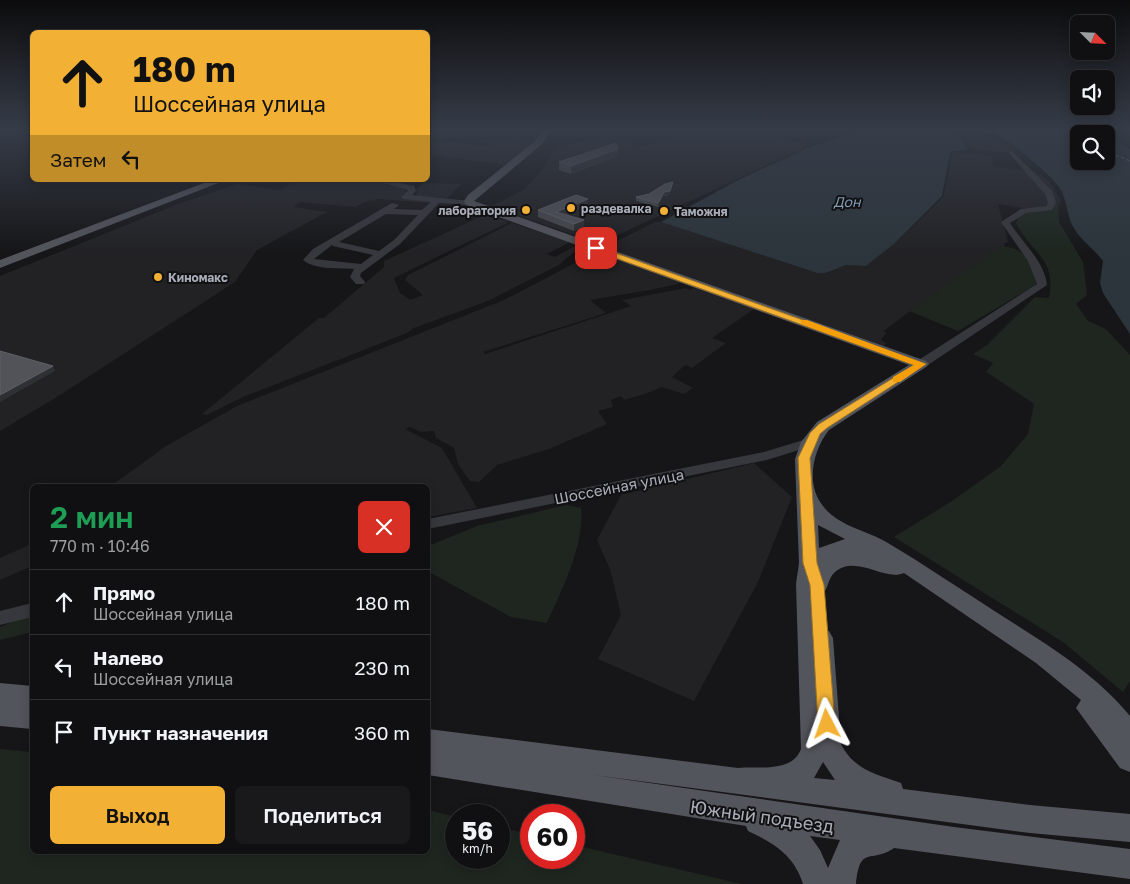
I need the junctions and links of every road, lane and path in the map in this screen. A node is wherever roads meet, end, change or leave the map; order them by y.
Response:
1 (505, 170) edge
2 (1028, 170) edge
3 (202, 182) edge
4 (216, 182) edge
5 (385, 182) edge
6 (437, 200) junction
7 (470, 203) junction
8 (395, 205) dead end
9 (383, 212) junction
10 (425, 213) junction
11 (333, 243) junction
12 (382, 254) junction
13 (0, 257) edge
14 (0, 265) edge
15 (364, 267) junction
16 (360, 282) dead end
17 (921, 364) junction
18 (810, 442) junction
19 (807, 496) junction
20 (430, 524) edge
21 (808, 524) junction
22 (852, 544) junction
23 (892, 560) junction
24 (813, 574) junction
25 (30, 610) edge
26 (0, 618) edge
27 (0, 694) edge
28 (30, 697) edge
29 (0, 715) edge
30 (30, 718) edge
31 (1130, 736) edge
32 (430, 741) edge
33 (1130, 759) edge
34 (430, 763) edge
35 (740, 781) junction
36 (926, 806) junction
37 (739, 813) junction
38 (1130, 828) edge
39 (933, 841) junction
40 (1130, 864) edge
41 (818, 884) edge
42 (841, 884) edge

1 - 7 main road
2 - 17 street, Шоссейная улица
3 - 13 main road
4 - 14 main road
5 - 6 street
6 - 7 street
6 - 10 street
7 - 17 main road
8 - 9 street
9 - 10 street
9 - 11 street
10 - 12 street
11 - 12 street
11 - 15 street
12 - 15 street
15 - 16 street
17 - 18 main road, Шоссейная улица
18 - 19 main road, Шоссейная улица
18 - 20 street, Шоссейная улица
19 - 21 main road, Шоссейная улица
19 - 23 main road
21 - 22 main road
21 - 24 main road, Шоссейная улица
22 - 23 main road
22 - 24 main road
23 - 24 main road
23 - 31 main road
23 - 33 main road
24 - 35 main road
24 - 36 main road
25 - 26 street
27 - 28 main road
29 - 30 main road
32 - 35 main road, Южный подъезд
34 - 37 main road, Южный подъезд
35 - 36 main road, Южный подъезд
36 - 38 main road, Южный подъезд
37 - 39 main road, Южный подъезд
37 - 41 main road
39 - 40 main road, Южный подъезд
39 - 42 main road

